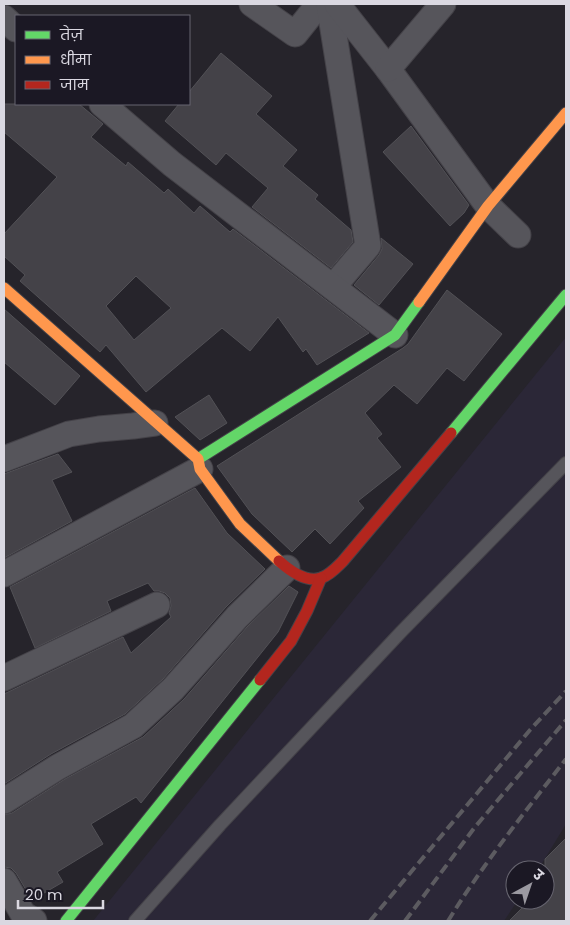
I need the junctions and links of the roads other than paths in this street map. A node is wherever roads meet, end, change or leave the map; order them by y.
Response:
1 (8, 4) edge
2 (252, 4) edge
3 (319, 4) edge
4 (329, 4) edge
5 (337, 4) edge
6 (443, 4) edge
7 (4, 9) edge
8 (4, 18) edge
9 (15, 28) edge
10 (388, 69) junction
11 (103, 105) edge
12 (566, 114) edge
13 (488, 206) junction
14 (518, 235) dead end
15 (334, 287) junction
16 (4, 288) edge
17 (566, 295) edge
18 (394, 334) junction
19 (156, 423) junction
20 (4, 459) edge
21 (566, 463) edge
22 (199, 464) junction
23 (287, 568) junction
24 (4, 574) edge
25 (321, 578) junction
26 (157, 605) dead end
27 (4, 678) edge
28 (4, 801) edge
29 (4, 881) edge
30 (34, 921) edge
31 (66, 921) edge
32 (135, 921) edge

1 - 7 street
2 - 3 street
4 - 15 street
5 - 10 street
6 - 10 street
8 - 9 street
10 - 13 street
11 - 15 street
12 - 13 street
13 - 14 street
13 - 18 street
15 - 18 street
16 - 19 street
17 - 25 street
18 - 22 street
19 - 20 street
19 - 22 street
21 - 32 lane
22 - 23 street
22 - 24 street
23 - 25 street
23 - 28 street
25 - 31 street
26 - 27 street
29 - 30 street

